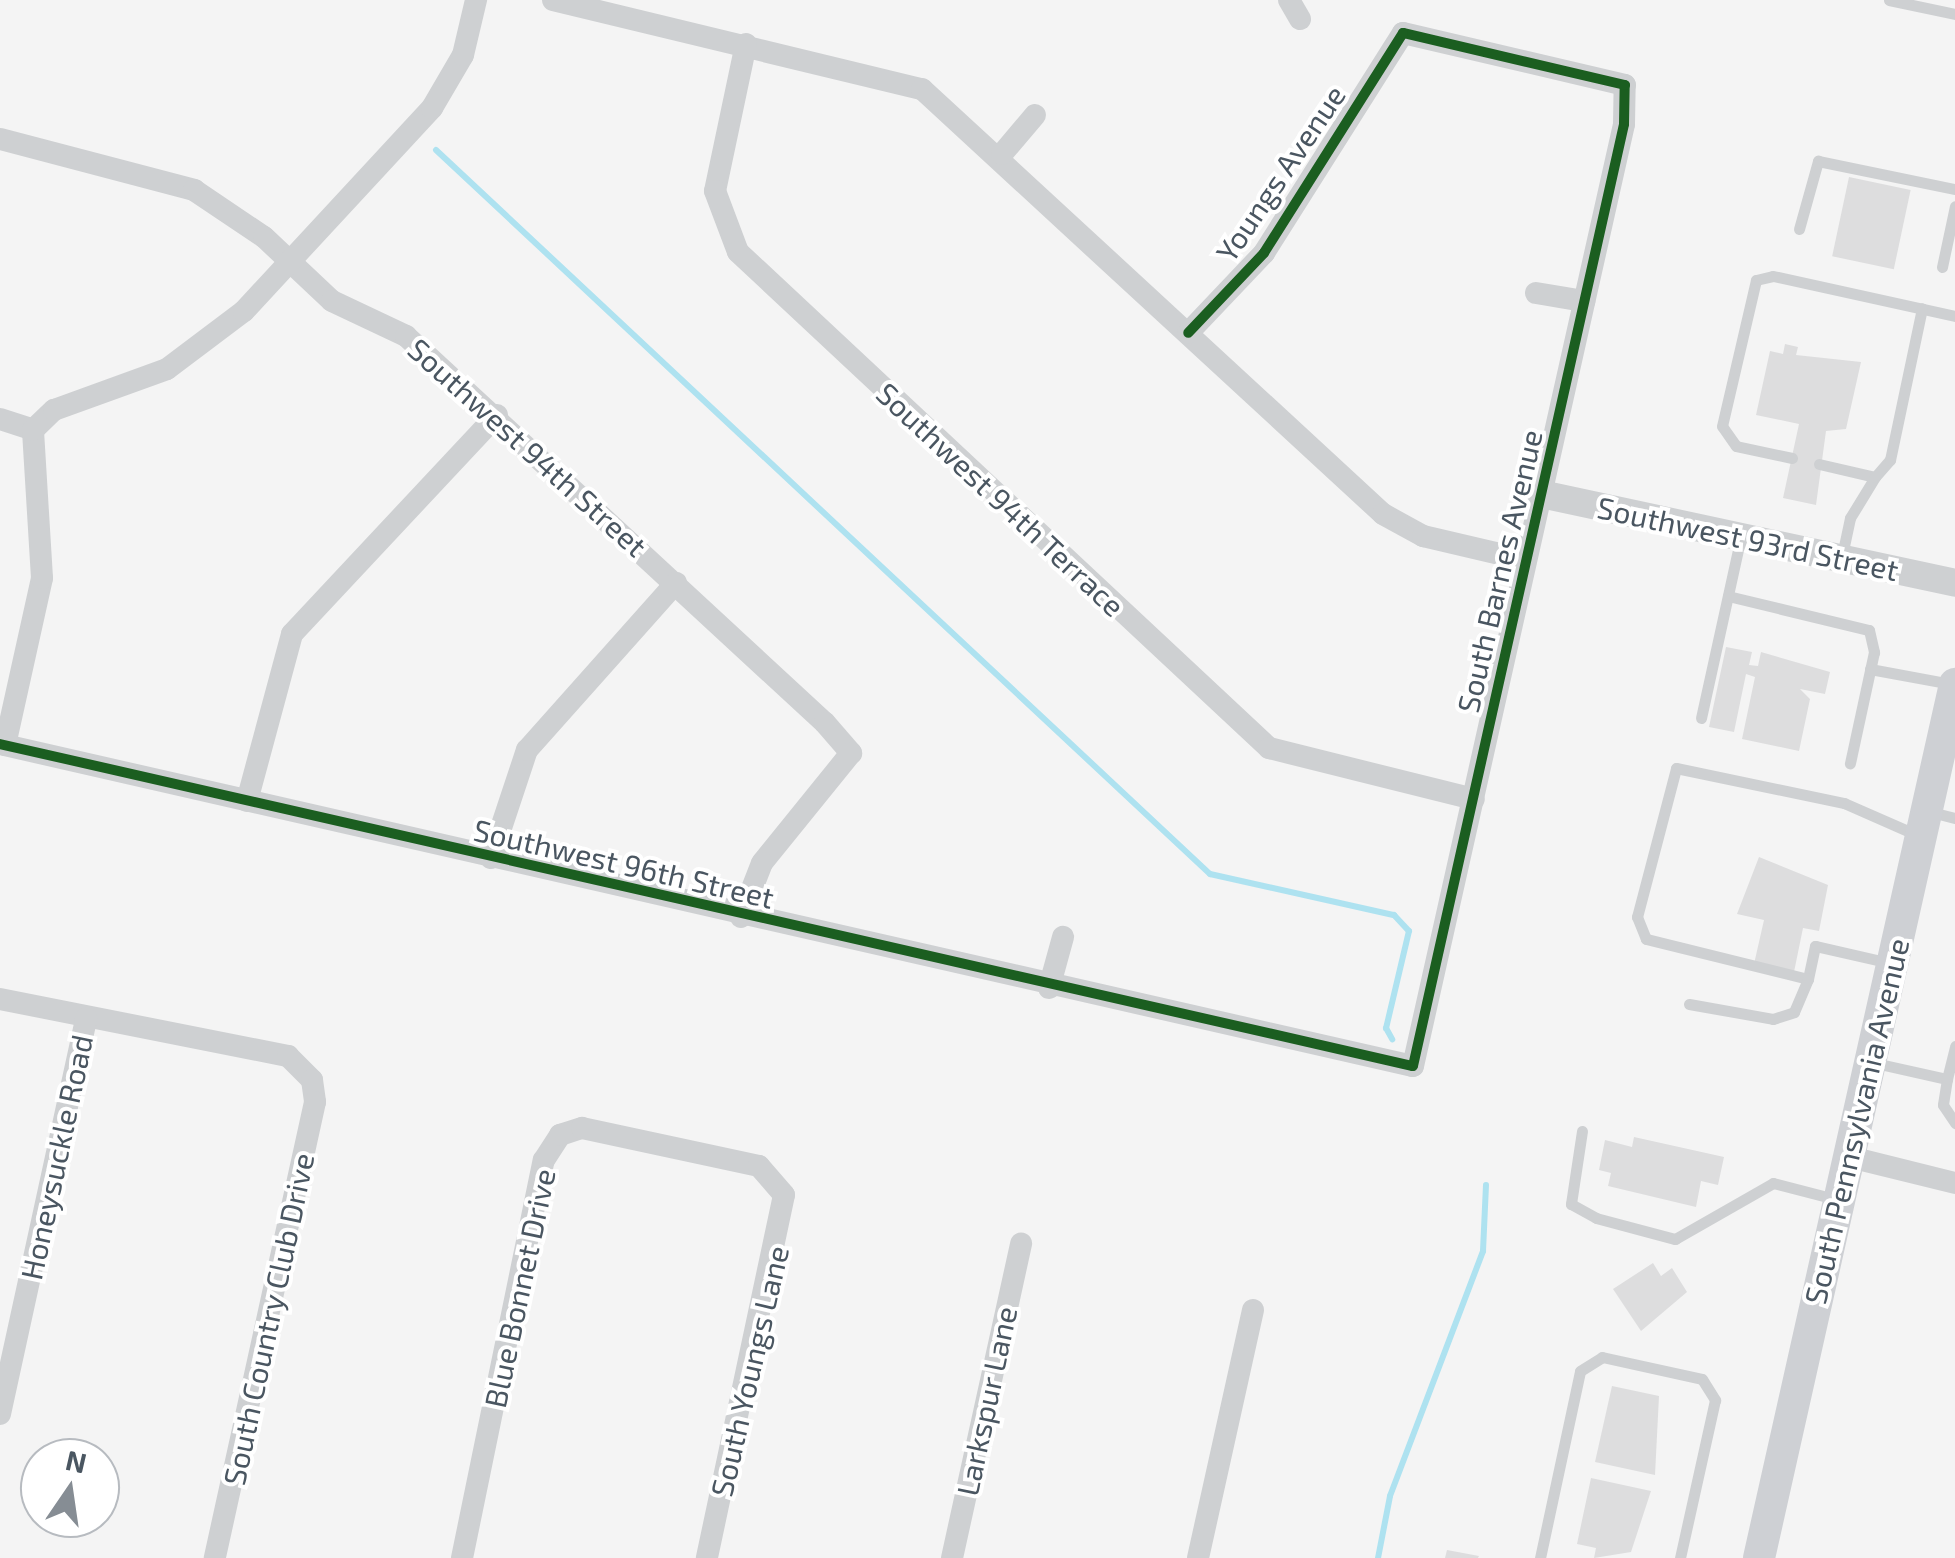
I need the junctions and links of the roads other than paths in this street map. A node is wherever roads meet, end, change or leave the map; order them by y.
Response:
1 (476, 0) edge
2 (553, 0) edge
3 (1890, 0) edge
4 (1955, 14) edge
5 (746, 44) junction
6 (1624, 85) joint
7 (1035, 115) dead end
8 (0, 139) edge
9 (1002, 154) junction
10 (1955, 189) edge
11 (1955, 206) edge
12 (1799, 230) dead end
13 (289, 262) junction
14 (1942, 267) dead end
15 (1536, 293) dead end
16 (1584, 301) junction
17 (1922, 308) junction
18 (1955, 316) edge
19 (1188, 333) junction
20 (497, 415) junction
21 (0, 419) edge
22 (33, 430) junction
23 (1792, 458) dead end
24 (1819, 464) dead end
25 (1875, 477) junction
26 (1542, 494) junction
27 (1741, 536) junction
28 (1842, 558) junction
29 (1525, 560) junction
30 (1955, 583) edge
31 (676, 584) junction
32 (1728, 596) junction
33 (1870, 670) junction
34 (1955, 685) edge
35 (1700, 718) dead end
36 (3, 744) edge
37 (1948, 752) edge
38 (1850, 763) dead end
39 (1474, 798) junction
40 (248, 801) junction
41 (1935, 822) edge
42 (491, 858) junction
43 (742, 917) junction
44 (1063, 938) dead end
45 (1893, 964) junction
46 (1808, 979) junction
47 (1049, 988) junction
48 (0, 999) edge
49 (1689, 1004) dead end
50 (86, 1018) junction
51 (1955, 1046) edge
52 (1871, 1062) junction
53 (1412, 1066) joint
54 (1948, 1079) junction
55 (1955, 1123) edge
56 (1582, 1131) dead end
57 (1850, 1157) junction
58 (1955, 1183) edge
59 (781, 1185) joint
60 (1840, 1200) junction
61 (1021, 1244) dead end
62 (1253, 1310) dead end
63 (0, 1414) edge
64 (215, 1558) edge
65 (462, 1558) edge
66 (707, 1558) edge
67 (952, 1558) edge
68 (1198, 1558) edge
69 (1540, 1558) edge
70 (1680, 1558) edge
71 (1759, 1558) edge

1 - 13 street
2 - 5 street
3 - 4 lane
5 - 9 street
5 - 39 street, Southwest 94th Terrace
6 - 16 street, South Barnes Avenue
6 - 19 street, Youngs Avenue
7 - 9 street
8 - 13 street, Southwest 94th Street
9 - 19 street
10 - 12 lane
11 - 14 lane
13 - 20 street, Southwest 94th Street
13 - 22 street
15 - 16 street
16 - 26 street, South Barnes Avenue
17 - 18 lane
17 - 23 lane
17 - 25 lane
19 - 29 street
20 - 31 street, Southwest 94th Street
20 - 40 street
21 - 22 street
22 - 36 street
24 - 25 lane
25 - 28 lane
26 - 27 street, Southwest 93rd Street
26 - 29 street, South Barnes Avenue
27 - 28 street, Southwest 93rd Street
27 - 32 lane
28 - 30 street, Southwest 93rd Street
29 - 39 street, South Barnes Avenue
31 - 42 street
31 - 43 street, Southwest 94th Street
32 - 33 lane
32 - 35 lane
33 - 34 lane
33 - 38 lane
34 - 37 main road, South Pennsylvania Avenue
36 - 40 street, Southwest 96th Street
37 - 41 main road, South Pennsylvania Avenue
39 - 53 street, South Barnes Avenue
40 - 42 street, Southwest 96th Street
41 - 45 main road, South Pennsylvania Avenue
41 - 46 lane
42 - 43 street, Southwest 96th Street
43 - 47 street, Southwest 96th Street
44 - 47 street
45 - 46 lane
45 - 52 main road, South Pennsylvania Avenue
46 - 49 lane
47 - 53 street, Southwest 96th Street
48 - 50 street
50 - 63 street, Honeysuckle Road
50 - 64 street, South Country Club Drive
51 - 54 lane
52 - 54 lane
52 - 57 main road, South Pennsylvania Avenue
54 - 55 lane
56 - 60 lane
57 - 58 street
57 - 60 main road, South Pennsylvania Avenue
59 - 65 street, Blue Bonnet Drive
59 - 66 street, South Youngs Lane
60 - 71 main road, South Pennsylvania Avenue
61 - 67 street, Larkspur Lane
62 - 68 street
69 - 70 lane

